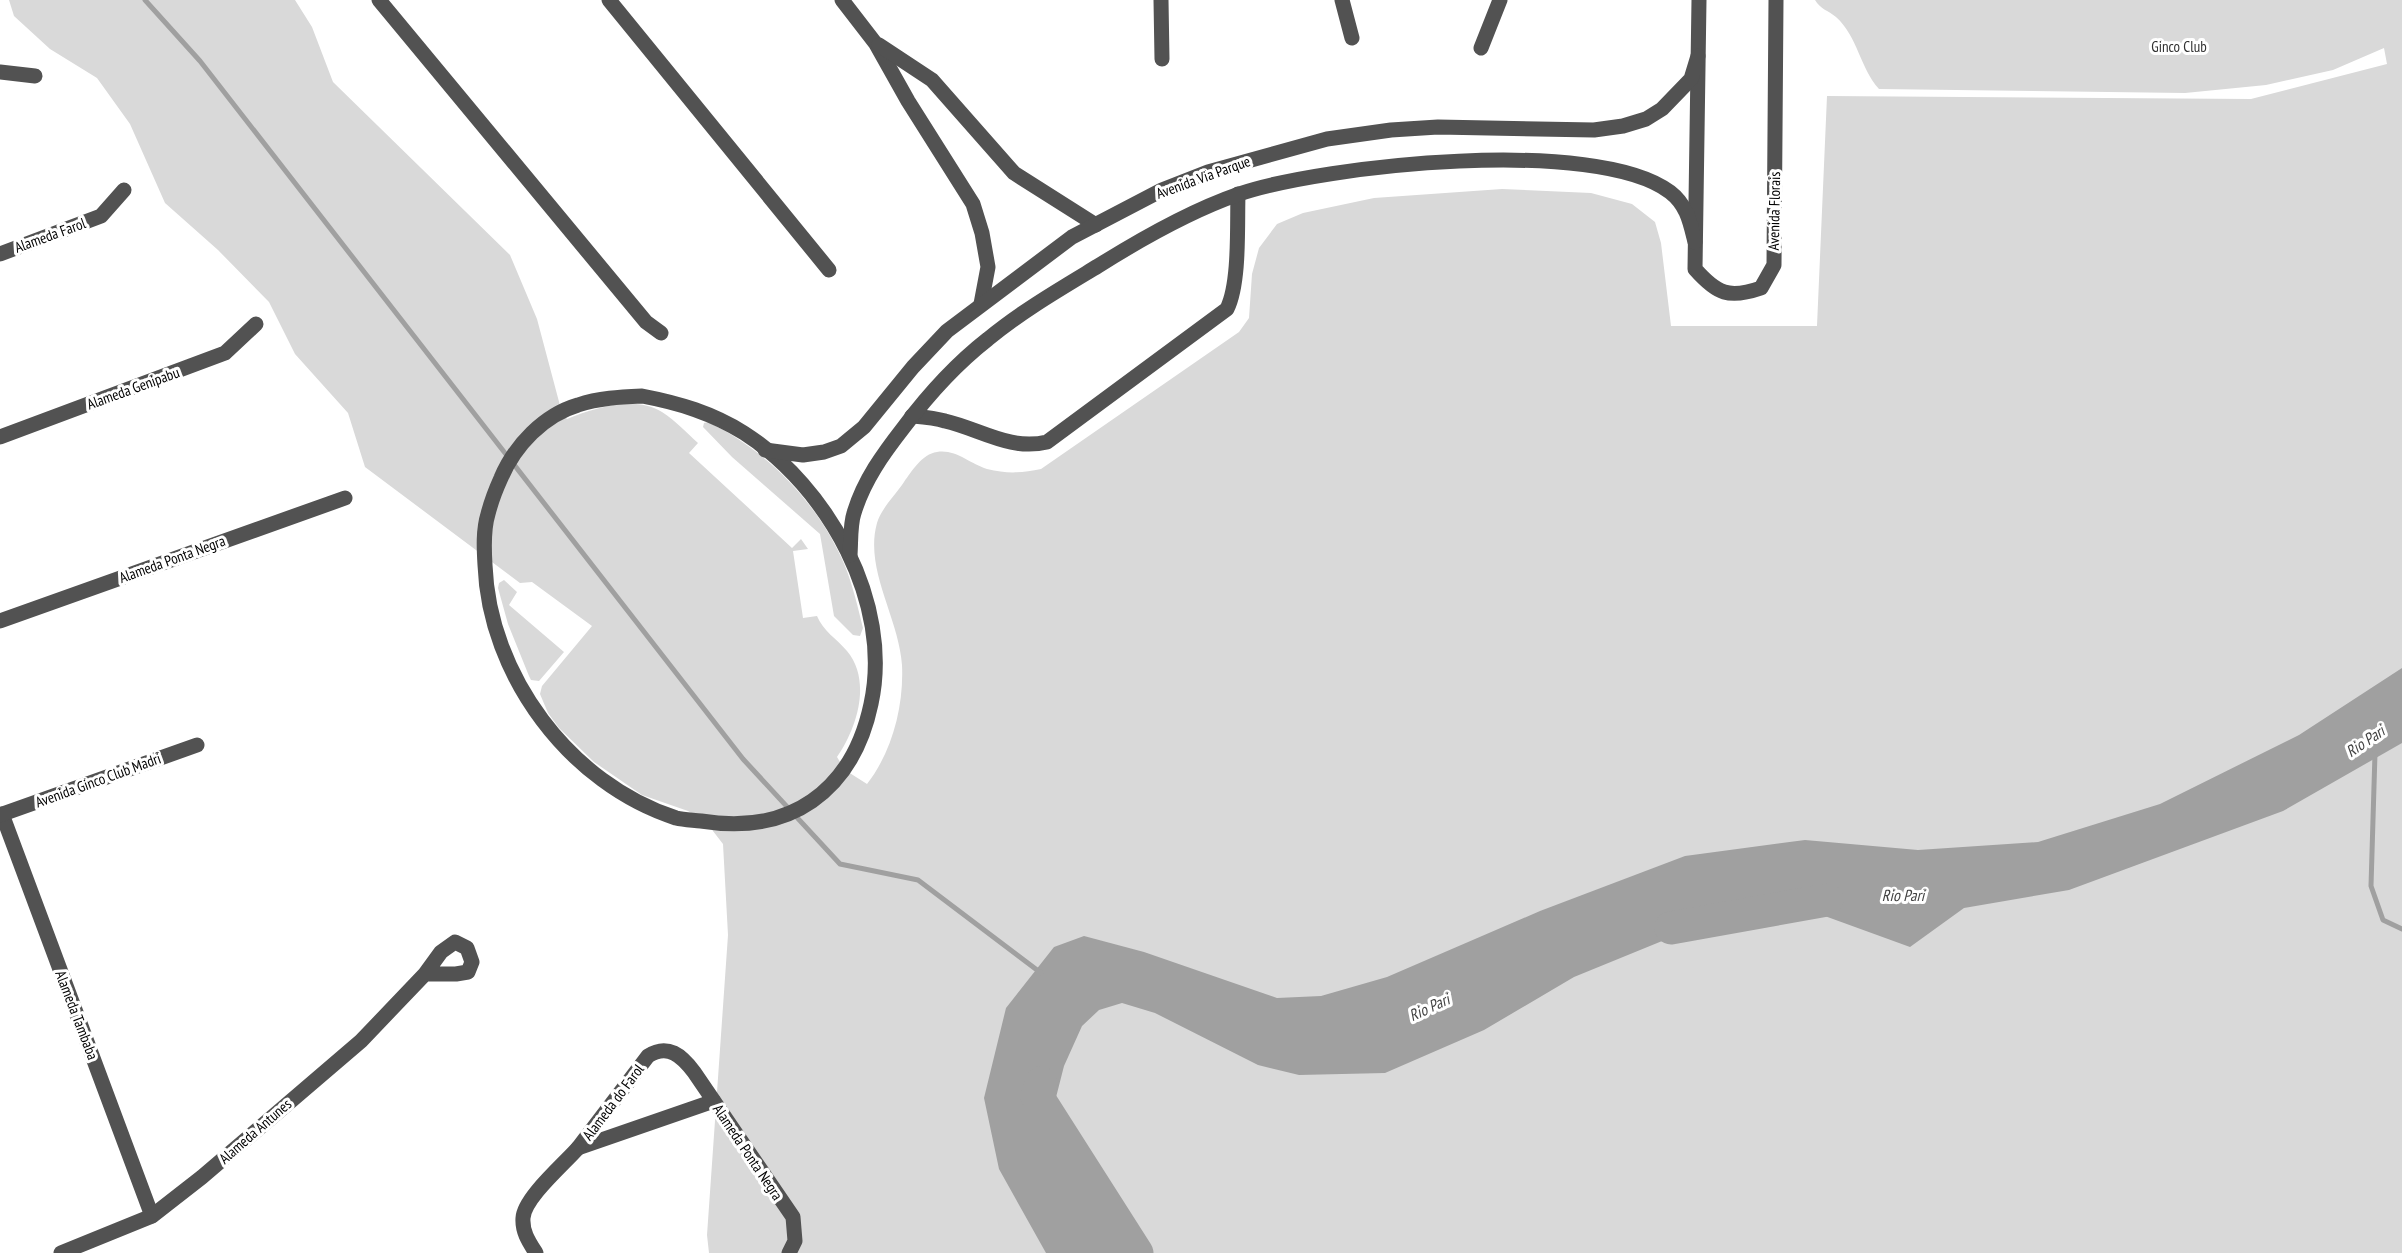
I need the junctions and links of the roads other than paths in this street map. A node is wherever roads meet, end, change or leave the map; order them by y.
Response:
1 (380, 0) edge
2 (609, 0) edge
3 (842, 0) edge
4 (1161, 0) edge
5 (1342, 0) edge
6 (1500, 0) edge
7 (1699, 0) edge
8 (1776, 0) edge
9 (1352, 38) dead end
10 (876, 44) junction
11 (1480, 48) dead end
12 (1698, 56) junction
13 (1162, 59) dead end
14 (0, 72) edge
15 (35, 76) dead end
16 (124, 190) dead end
17 (1238, 194) junction
18 (1096, 225) junction
19 (1695, 242) junction
20 (0, 254) edge
21 (829, 270) dead end
22 (981, 304) junction
23 (256, 324) dead end
24 (662, 333) dead end
25 (912, 416) junction
26 (0, 437) edge
27 (765, 450) junction
28 (345, 498) dead end
29 (850, 558) junction
30 (0, 621) edge
31 (196, 745) dead end
32 (1, 815) edge
33 (425, 974) dead end
34 (682, 1056) joint
35 (714, 1101) junction
36 (578, 1148) junction
37 (152, 1216) junction
38 (61, 1253) edge
39 (536, 1253) edge
40 (789, 1253) edge

1 - 24 street
2 - 21 street
3 - 10 street
4 - 13 street
5 - 9 street
6 - 11 street
7 - 12 street, Avenida Florais
8 - 19 street, Avenida Florais
10 - 18 street
10 - 22 street
12 - 18 street, Avenida Via Parque
12 - 19 street, Avenida Florais
14 - 15 street
16 - 20 street, Alameda Farol
17 - 19 street, Avenida Via Parque
17 - 25 street, Avenida Via Parque
17 - 25 street
18 - 22 street, Avenida Via Parque
22 - 27 street, Avenida Via Parque
23 - 26 street, Alameda Genipabu
25 - 29 street, Avenida Via Parque
27 - 29 street, Avenida Via Parque
27 - 29 street, Avenida Via Parque
28 - 30 street, Alameda Ponta Negra
31 - 32 street, Avenida Ginco Club Madri
32 - 37 street, Alameda Tambaba
33 - 37 street, Alameda Antunes
34 - 35 street, Alameda Ponta Negra
34 - 36 street, Alameda do Farol
35 - 36 street, Alameda do Farol
35 - 40 street, Alameda Ponta Negra
36 - 39 street, Alameda do Farol
37 - 38 street, Alameda Antunes

